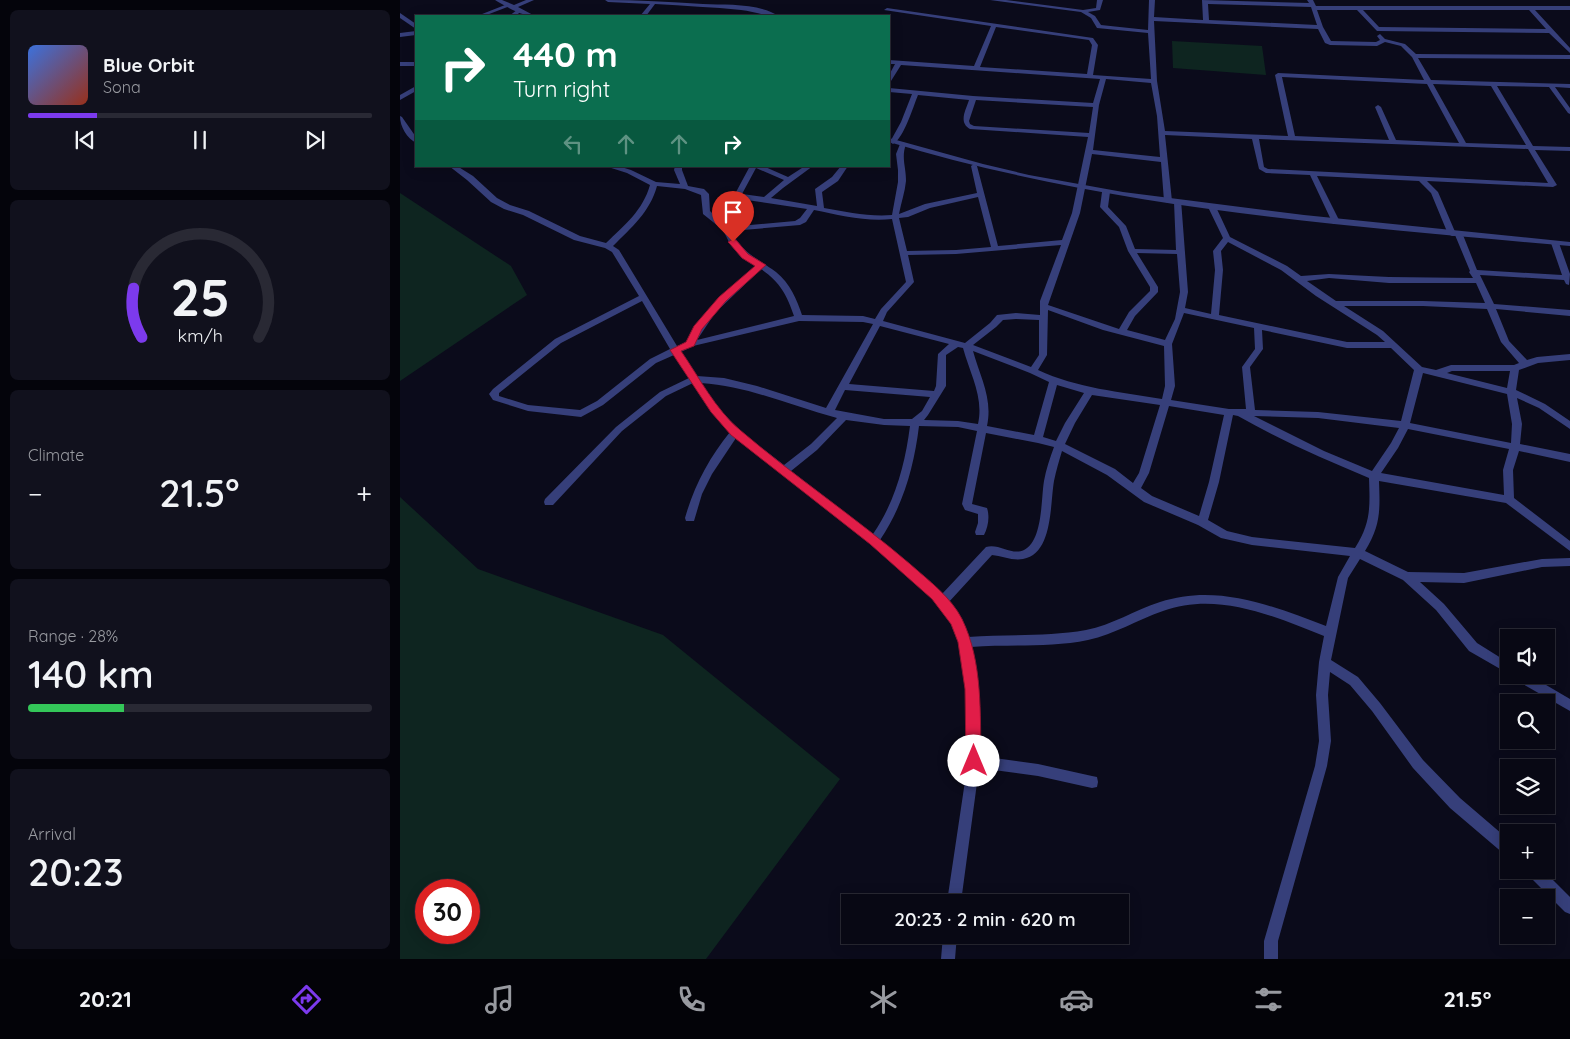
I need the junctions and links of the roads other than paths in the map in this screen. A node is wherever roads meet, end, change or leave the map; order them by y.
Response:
1 (498, 0) edge
2 (531, 0) edge
3 (608, 0) edge
4 (750, 0) edge
5 (993, 0) edge
6 (1047, 0) edge
7 (1100, 0) edge
8 (1152, 0) edge
9 (1418, 0) edge
10 (1470, 0) edge
11 (1205, 1) edge
12 (652, 4) junction
13 (892, 4) dead end
14 (1312, 4) edge
15 (1044, 6) junction
16 (510, 7) junction
17 (1476, 7) junction
18 (741, 8) junction
19 (1359, 8) junction
20 (1424, 8) junction
21 (1531, 8) junction
22 (1570, 8) edge
23 (519, 11) junction
24 (1082, 11) junction
25 (887, 13) edge
26 (400, 14) edge
27 (483, 15) edge
28 (513, 15) edge
29 (529, 15) edge
30 (644, 15) edge
31 (773, 15) edge
32 (1151, 19) junction
33 (1206, 22) junction
34 (415, 25) edge
35 (994, 25) junction
36 (1320, 27) junction
37 (1377, 29) junction
38 (1551, 31) junction
39 (1151, 32) junction
40 (415, 33) edge
41 (400, 35) edge
42 (1383, 40) junction
43 (1570, 51) edge
44 (1414, 56) junction
45 (1570, 57) edge
46 (890, 62) edge
47 (899, 63) junction
48 (400, 64) edge
49 (415, 64) edge
50 (976, 69) junction
51 (1090, 77) junction
52 (890, 78) edge
53 (1103, 78) junction
54 (1154, 82) junction
55 (1428, 82) junction
56 (1493, 84) junction
57 (1551, 86) junction
58 (1570, 86) edge
59 (415, 89) edge
60 (890, 90) edge
61 (916, 93) junction
62 (400, 98) edge
63 (974, 98) junction
64 (1096, 105) junction
65 (1378, 107) dead end
66 (1570, 112) edge
67 (400, 118) edge
68 (415, 129) edge
69 (408, 132) junction
70 (1161, 133) junction
71 (1091, 135) junction
72 (1256, 137) junction
73 (1292, 138) junction
74 (415, 140) edge
75 (891, 141) edge
76 (1393, 142) junction
77 (902, 144) junction
78 (1464, 145) junction
79 (1532, 148) junction
80 (1570, 149) edge
81 (1089, 152) junction
82 (1164, 160) junction
83 (974, 166) junction
84 (454, 167) edge
85 (616, 167) edge
86 (679, 167) edge
87 (755, 167) edge
88 (758, 167) edge
89 (808, 167) edge
90 (844, 167) edge
91 (631, 169) edge
92 (1312, 174) junction
93 (789, 180) junction
94 (1422, 180) junction
95 (654, 184) junction
96 (685, 187) junction
97 (1082, 189) junction
98 (1106, 192) junction
99 (981, 194) junction
100 (738, 196) junction
101 (764, 200) junction
102 (1168, 201) junction
103 (1178, 202) junction
104 (812, 207) junction
105 (1212, 207) junction
106 (821, 209) junction
107 (895, 216) junction
108 (713, 218) junction
109 (1336, 222) junction
110 (726, 229) junction
111 (1456, 235) junction
112 (1227, 238) junction
113 (1067, 242) junction
114 (1555, 243) junction
115 (1570, 244) edge
116 (608, 246) junction
117 (995, 249) junction
118 (1132, 251) junction
119 (1180, 252) junction
120 (903, 253) junction
121 (761, 265) junction
122 (1473, 272) junction
123 (1300, 279) junction
124 (1569, 280) edge
125 (1477, 281) junction
126 (642, 298) junction
127 (1335, 304) junction
128 (1489, 305) junction
129 (1044, 306) junction
130 (1181, 310) junction
131 (1570, 313) edge
132 (1215, 316) junction
133 (800, 318) junction
134 (1043, 318) junction
135 (879, 322) junction
136 (1258, 326) junction
137 (1122, 332) junction
138 (957, 343) junction
139 (690, 344) junction
140 (1168, 344) junction
141 (1393, 345) junction
142 (968, 346) junction
143 (675, 350) junction
144 (1570, 357) edge
145 (1524, 363) junction
146 (1515, 368) junction
147 (1419, 369) junction
148 (1034, 371) junction
149 (1437, 372) junction
150 (694, 380) junction
151 (1054, 381) junction
152 (844, 387) junction
153 (1090, 391) junction
154 (1511, 392) junction
155 (937, 394) junction
156 (1166, 403) junction
157 (829, 412) junction
158 (1229, 412) junction
159 (1246, 413) junction
160 (844, 416) junction
161 (915, 422) junction
162 (1405, 425) junction
163 (1570, 426) edge
164 (982, 427) junction
165 (735, 432) junction
166 (1038, 439) junction
167 (1061, 446) junction
168 (1514, 447) junction
169 (1570, 458) edge
170 (784, 471) junction
171 (1374, 476) junction
172 (1135, 489) junction
173 (1509, 500) junction
174 (549, 502) dead end
175 (690, 518) dead end
176 (1202, 522) junction
177 (980, 532) dead end
178 (874, 540) junction
179 (1570, 547) edge
180 (1358, 553) junction
181 (1570, 562) edge
182 (1407, 577) junction
183 (942, 602) junction
184 (1330, 633) junction
185 (964, 642) junction
186 (1325, 662) junction
187 (1500, 664) edge
188 (1534, 684) edge
189 (1570, 705) edge
190 (974, 761) junction
191 (1092, 782) dead end
192 (1500, 842) edge
193 (1542, 879) edge
194 (955, 894) edge
195 (1570, 907) edge
196 (949, 944) edge
197 (948, 959) edge
198 (1271, 959) edge

1 - 16 street
2 - 16 street
3 - 12 street
4 - 18 street
5 - 15 street
6 - 15 street
7 - 24 street
8 - 32 street
9 - 20 street
10 - 17 street
11 - 14 street
11 - 33 street
12 - 18 street
12 - 30 street
13 - 25 street
14 - 19 street
14 - 36 street
15 - 24 street
16 - 23 street
16 - 27 street
17 - 20 street
17 - 21 street
18 - 31 street
19 - 20 street
19 - 37 street
21 - 22 street
21 - 38 street
23 - 28 street
23 - 29 street
24 - 39 street
25 - 35 street
26 - 34 street
32 - 33 street
32 - 39 street
33 - 36 street
35 - 50 street
35 - 51 street
36 - 42 street
37 - 38 street
37 - 42 street
38 - 43 street
39 - 54 street
40 - 41 street
42 - 44 street
44 - 45 street
44 - 55 street
46 - 47 street
47 - 50 street
47 - 52 street
48 - 49 street
50 - 51 street
51 - 53 street
53 - 54 street
53 - 64 street
54 - 70 street
55 - 56 street
55 - 73 street
55 - 78 street
56 - 57 street
56 - 79 street
57 - 58 street
57 - 66 street
59 - 62 street
60 - 61 street
61 - 63 street
61 - 75 street
63 - 64 street
63 - 71 street
64 - 71 street
65 - 76 street
67 - 69 street
68 - 69 street
69 - 74 street
70 - 72 street
70 - 82 street
71 - 81 street
72 - 73 street
72 - 92 street
73 - 76 street
75 - 77 street
76 - 78 street
77 - 83 street
77 - 107 street
78 - 79 street
79 - 80 street
79 - 94 street
81 - 82 street
81 - 97 street
82 - 102 street
83 - 97 street
83 - 99 street
84 - 116 street
85 - 91 street
86 - 96 street
87 - 100 street
88 - 93 street
89 - 93 street
90 - 106 street
91 - 95 street
92 - 94 street
92 - 109 street
93 - 101 street
94 - 111 street
95 - 96 street
95 - 116 street
96 - 108 street
97 - 98 street
97 - 113 street
98 - 102 street
98 - 118 street
99 - 107 street
99 - 117 street
100 - 101 street
100 - 108 street
101 - 104 street
102 - 103 street
103 - 105 street
103 - 119 street
104 - 106 street
104 - 110 street
105 - 109 street
105 - 112 street
106 - 107 street
107 - 120 street
108 - 110 street
109 - 111 street
110 - 121 street
111 - 114 street
111 - 122 street
112 - 123 street
112 - 132 street
113 - 117 street
113 - 129 street
114 - 115 street
114 - 124 street
116 - 126 street
117 - 120 street
118 - 119 street
118 - 137 street
119 - 130 street
120 - 135 street
121 - 133 street
121 - 139 street
122 - 124 street
122 - 125 street
123 - 125 street
123 - 127 street
125 - 128 street
126 - 143 street
126 - 143 street
127 - 128 street
127 - 141 street
128 - 131 street
128 - 145 street
129 - 134 street
129 - 137 street
130 - 132 street
130 - 140 street
132 - 136 street
133 - 135 street
133 - 139 street
134 - 142 street
134 - 148 street
135 - 138 street
135 - 152 street
136 - 141 street
136 - 159 street
137 - 140 street
138 - 142 street
138 - 155 street
139 - 143 street
140 - 156 street
141 - 147 street
142 - 148 street
142 - 164 street
143 - 150 street
144 - 145 street
145 - 146 street
146 - 149 street
146 - 154 street
147 - 149 street
147 - 162 street
148 - 151 street
149 - 154 street
150 - 157 street
150 - 165 street
150 - 174 street
151 - 153 street
151 - 166 street
152 - 155 street
152 - 157 street
153 - 156 street
153 - 167 street
154 - 163 street
154 - 168 street
155 - 161 street
156 - 158 street
156 - 172 street
157 - 160 street
158 - 159 street
158 - 176 street
159 - 162 street
159 - 171 street
160 - 161 street
160 - 170 street
161 - 164 street
161 - 178 street
162 - 168 street
162 - 171 street
164 - 166 street
164 - 177 street
165 - 170 street
165 - 175 street
166 - 167 street
167 - 172 street
167 - 183 street
168 - 169 street
168 - 173 street
170 - 178 street
171 - 173 street
171 - 180 street
172 - 176 street
173 - 179 street
176 - 180 street
178 - 183 street
180 - 182 street
180 - 184 street
181 - 182 street
182 - 187 street
183 - 185 street
184 - 185 street
184 - 186 street
185 - 190 street
186 - 192 street
186 - 198 street
188 - 189 street
190 - 191 street
190 - 194 street
193 - 195 street
196 - 197 street

